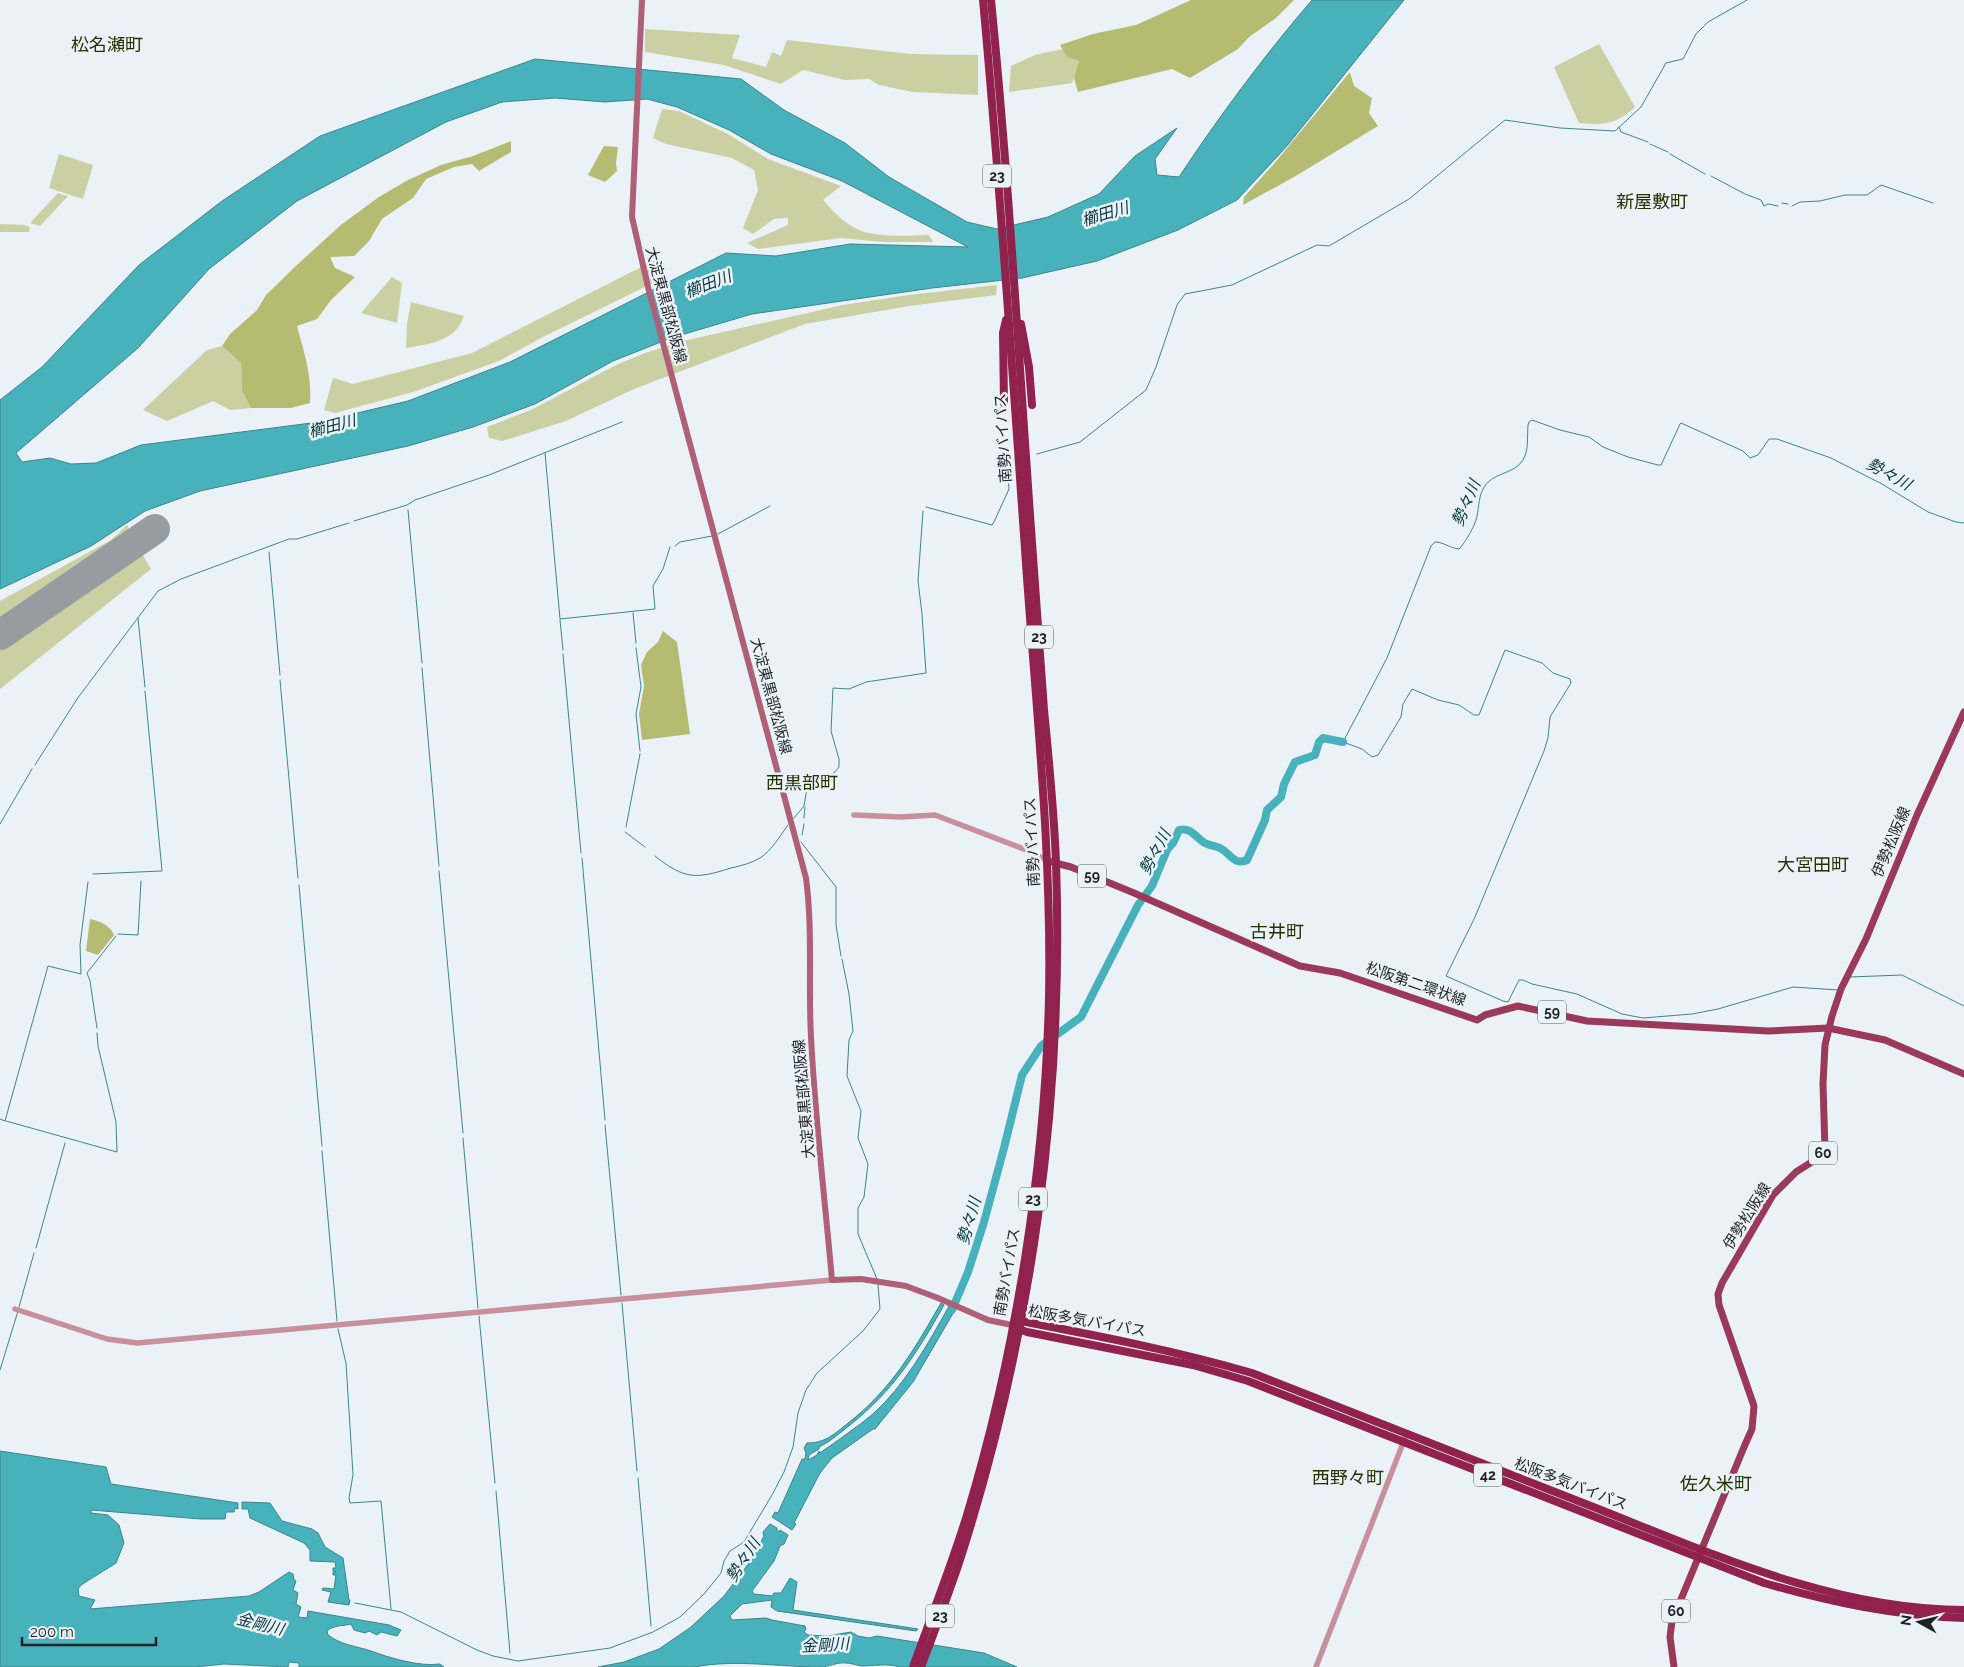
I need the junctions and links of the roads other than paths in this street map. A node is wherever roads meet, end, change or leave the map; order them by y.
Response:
1 (642, 0) edge
2 (983, 0) edge
3 (991, 0) edge
4 (992, 49) junction
5 (1016, 310) junction
6 (1008, 312) junction
7 (1004, 403) dead end
8 (1032, 405) dead end
9 (1964, 712) edge
10 (854, 815) dead end
11 (1052, 862) junction
12 (1828, 1028) junction
13 (1049, 1071) junction
14 (1964, 1074) edge
15 (832, 1280) junction
16 (18, 1310) dead end
17 (1021, 1321) junction
18 (1012, 1325) junction
19 (1019, 1330) junction
20 (1405, 1438) junction
21 (1700, 1554) junction
22 (954, 1565) junction
23 (1964, 1610) edge
24 (1964, 1618) edge
25 (912, 1667) edge
26 (921, 1667) edge
27 (1316, 1667) edge
28 (1674, 1667) edge

1 - 15 main road, 大淀東黒部松阪線
2 - 4 highway, 南勢バイパス / 23
3 - 4 highway, 南勢バイパス / 23
4 - 5 highway, 南勢バイパス / 23
4 - 6 highway, 南勢バイパス / 23
5 - 8 highway
5 - 11 highway, 南勢バイパス / 23
6 - 7 highway
6 - 11 highway, 南勢バイパス / 23
9 - 12 main road, 伊勢松阪線 / 60
10 - 11 street
11 - 12 main road, 松阪第二環状線 / 59
11 - 13 highway, 南勢バイパス / 23
12 - 14 main road, 松阪第二環状線 / 59
12 - 21 main road, 伊勢松阪線 / 60
13 - 17 highway, 南勢バイパス / 23
13 - 18 highway, 南勢バイパス / 23
15 - 16 street
15 - 18 main road
17 - 18 highway, 松阪多気バイパス
17 - 19 highway, 南勢バイパス / 23
17 - 20 highway, 松阪多気バイパス / 42
18 - 19 highway, 松阪多気バイパス / 42
18 - 22 highway, 南勢バイパス / 23
19 - 20 highway, 松阪多気バイパス / 42
19 - 22 highway, 南勢バイパス / 23
20 - 21 highway, 松阪多気バイパス / 42
20 - 27 street
21 - 23 highway, 松阪多気バイパス / 42
21 - 24 highway, 松阪多気バイパス / 42
21 - 28 main road, 伊勢松阪線 / 60
22 - 25 highway, 南勢バイパス / 23
22 - 26 highway, 南勢バイパス / 23

